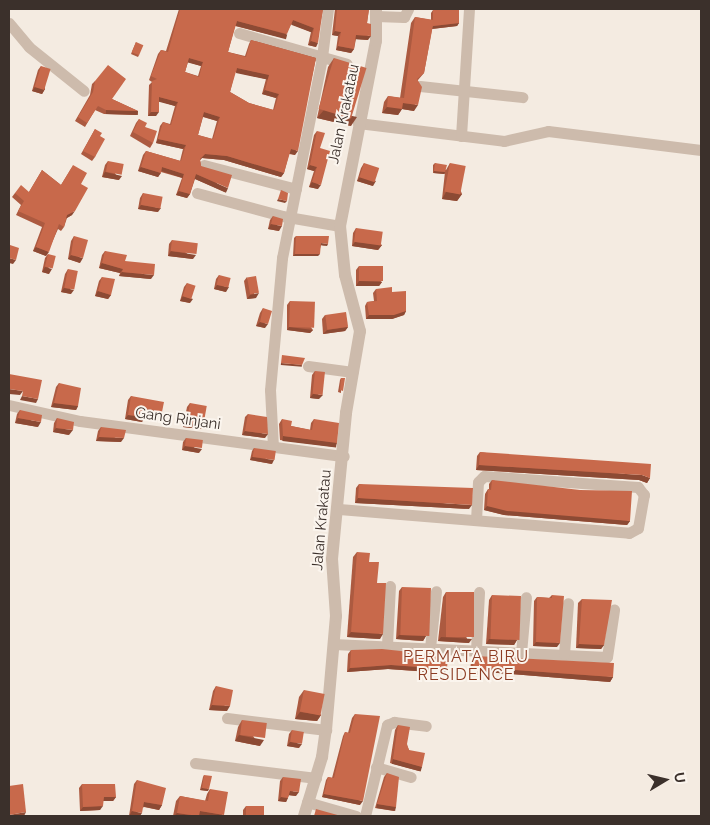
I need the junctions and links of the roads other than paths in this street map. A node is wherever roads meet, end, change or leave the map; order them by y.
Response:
1 (328, 9) edge
2 (408, 9) edge
3 (469, 9) edge
4 (376, 12) edge
5 (9, 23) edge
6 (239, 33) dead end
7 (322, 57) junction
8 (370, 71) junction
9 (420, 86) edge
10 (84, 91) dead end
11 (463, 91) junction
12 (522, 97) dead end
13 (358, 123) junction
14 (461, 136) junction
15 (701, 150) edge
16 (204, 165) edge
17 (296, 189) junction
18 (197, 193) dead end
19 (289, 217) junction
20 (340, 226) junction
21 (308, 366) dead end
22 (353, 372) junction
23 (9, 405) edge
24 (273, 447) junction
25 (344, 456) junction
26 (339, 509) junction
27 (476, 520) junction
28 (390, 586) dead end
29 (436, 591) dead end
30 (480, 592) dead end
31 (526, 597) dead end
32 (568, 604) dead end
33 (614, 610) dead end
34 (333, 644) junction
35 (387, 645) junction
36 (430, 648) junction
37 (476, 650) junction
38 (521, 653) junction
39 (564, 654) junction
40 (227, 718) dead end
41 (426, 726) dead end
42 (326, 730) junction
43 (195, 763) dead end
44 (376, 767) junction
45 (411, 777) dead end
46 (316, 778) junction
47 (307, 802) junction
48 (304, 816) edge
49 (356, 816) edge
50 (365, 816) edge

1 - 7 street
2 - 4 street
3 - 11 street
4 - 8 street, Jalan Krakatau
5 - 10 street
6 - 7 street
7 - 8 street
7 - 17 street
8 - 13 street, Jalan Krakatau
9 - 11 street
11 - 12 street
11 - 14 street
13 - 14 street
13 - 20 street, Jalan Krakatau
14 - 15 street
16 - 17 street
17 - 19 street
18 - 19 street
19 - 20 street
19 - 24 street
20 - 22 street, Jalan Krakatau
21 - 22 street
22 - 25 street, Jalan Krakatau
23 - 24 street, Gang Rinjani
24 - 25 street, Gang Rinjani
25 - 26 street, Jalan Krakatau
26 - 27 street
26 - 34 street, Jalan Krakatau
27 - 27 street
28 - 35 street
29 - 36 street
30 - 37 street
31 - 38 street
32 - 39 street
33 - 39 street
34 - 35 street
34 - 42 street, Jalan Krakatau
35 - 36 street
36 - 37 street
37 - 38 street
38 - 39 street
40 - 42 street
41 - 44 street
42 - 46 street, Jalan Krakatau
43 - 46 street
44 - 45 street
44 - 50 street
46 - 47 street, Jalan Krakatau
47 - 48 street, Jalan Krakatau
47 - 49 street

